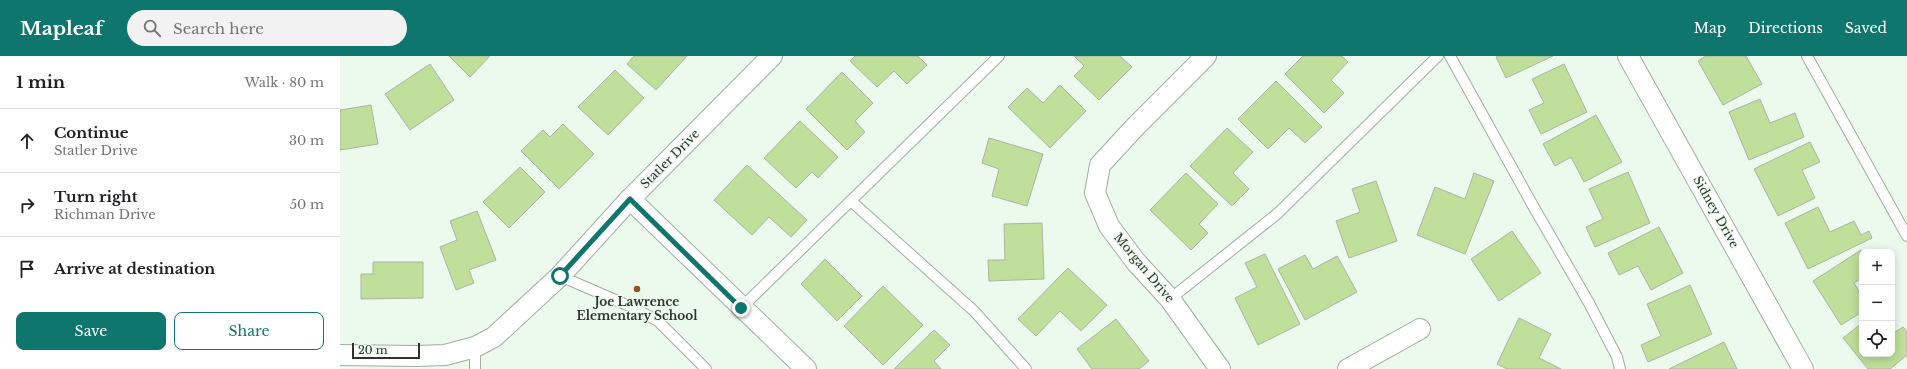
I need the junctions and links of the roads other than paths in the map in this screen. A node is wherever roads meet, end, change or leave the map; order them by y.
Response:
1 (772, 56) edge
2 (999, 56) edge
3 (1206, 56) edge
4 (1438, 56) edge
5 (1450, 56) edge
6 (1628, 56) edge
7 (1807, 56) edge
8 (630, 199) junction
9 (851, 201) junction
10 (1907, 236) edge
11 (560, 276) junction
12 (1170, 299) junction
13 (741, 308) junction
14 (1420, 329) dead end
15 (474, 347) junction
16 (340, 355) edge
17 (475, 369) edge
18 (706, 369) edge
19 (806, 369) edge
20 (1026, 369) edge
21 (1220, 369) edge
22 (1348, 369) edge
23 (1620, 369) edge
24 (1803, 369) edge

1 - 8 street, Statler Drive
2 - 9 lane
3 - 12 street, Morgan Drive
4 - 12 lane
5 - 23 lane
6 - 24 street, Sidney Drive
7 - 10 lane
8 - 11 street, Statler Drive
8 - 13 street
9 - 13 lane
9 - 20 lane
11 - 15 street, Statler Drive
11 - 18 lane
12 - 21 street, Morgan Drive
13 - 19 street
14 - 22 street
15 - 16 street, Statler Drive
15 - 17 lane

